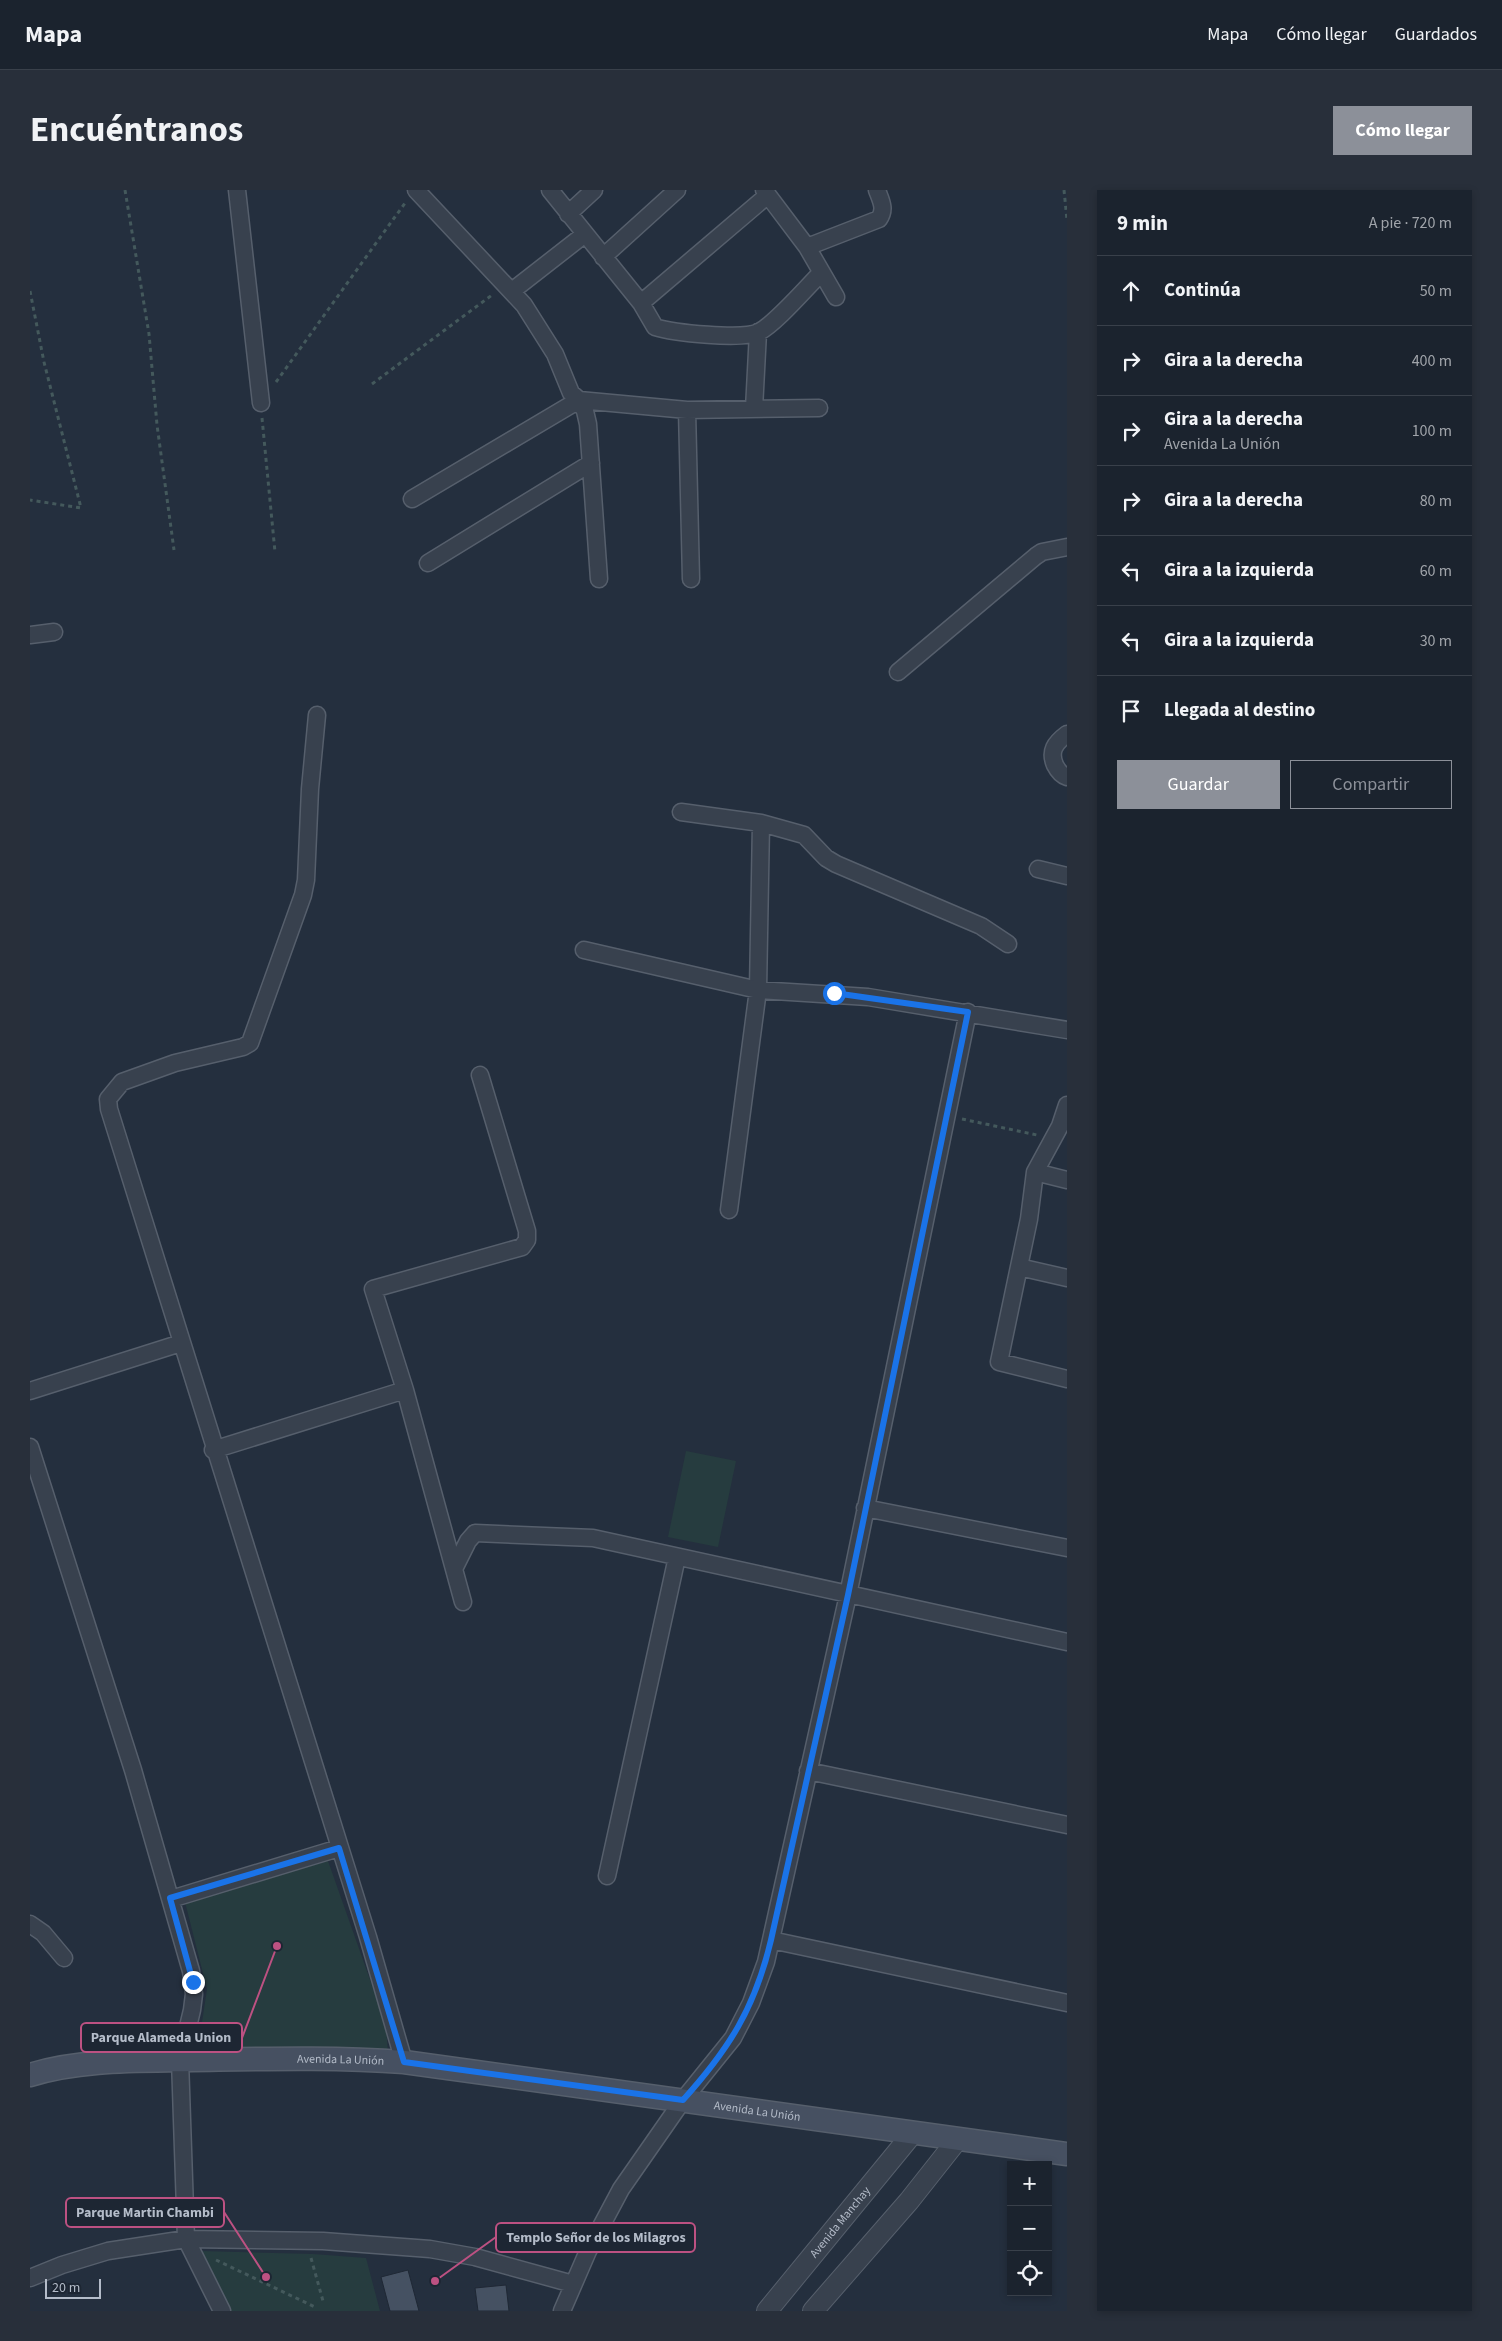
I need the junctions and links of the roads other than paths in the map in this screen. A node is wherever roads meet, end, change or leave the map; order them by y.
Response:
1 (237, 190) edge
2 (550, 190) edge
3 (594, 190) edge
4 (677, 190) edge
5 (877, 190) edge
6 (766, 192) edge
7 (412, 194) edge
8 (568, 214) junction
9 (585, 234) junction
10 (807, 247) junction
11 (603, 257) junction
12 (821, 273) junction
13 (512, 291) junction
14 (836, 297) dead end
15 (641, 303) junction
16 (758, 332) junction
17 (580, 400) junction
18 (261, 403) road end
19 (819, 408) dead end
20 (754, 409) junction
21 (687, 410) junction
22 (591, 463) junction
23 (412, 499) dead end
24 (1067, 547) edge
25 (428, 563) dead end
26 (691, 579) dead end
27 (599, 580) dead end
28 (54, 632) dead end
29 (30, 635) edge
30 (898, 672) dead end
31 (318, 715) dead end
32 (1067, 734) edge
33 (1067, 777) edge
34 (681, 812) dead end
35 (761, 823) junction
36 (1038, 870) dead end
37 (1067, 876) edge
38 (1008, 944) dead end
39 (584, 950) dead end
40 (758, 990) junction
41 (968, 1012) junction
42 (1067, 1030) edge
43 (480, 1075) dead end
44 (1067, 1105) edge
45 (1035, 1172) junction
46 (1067, 1180) edge
47 (729, 1210) dead end
48 (1019, 1267) junction
49 (1067, 1278) edge
50 (181, 1343) junction
51 (1067, 1379) edge
52 (405, 1390) junction
53 (30, 1391) edge
54 (30, 1447) edge
55 (214, 1450) junction
56 (865, 1508) junction
57 (1067, 1548) edge
58 (677, 1557) junction
59 (454, 1568) junction
60 (848, 1595) junction
61 (463, 1602) dead end
62 (1067, 1642) edge
63 (808, 1771) junction
64 (1067, 1825) edge
65 (339, 1848) junction
66 (607, 1876) dead end
67 (170, 1898) junction
68 (30, 1924) edge
69 (771, 1940) junction
70 (64, 1958) dead end
71 (1067, 2003) edge
72 (180, 2060) junction
73 (404, 2062) junction
74 (30, 2064) edge
75 (55, 2067) junction
76 (30, 2075) edge
77 (683, 2100) junction
78 (913, 2133) junction
79 (958, 2139) junction
80 (1067, 2154) edge
81 (186, 2239) junction
82 (30, 2278) edge
83 (573, 2284) junction
84 (222, 2311) edge
85 (562, 2311) edge
86 (767, 2311) edge
87 (813, 2311) edge

1 - 18 street
2 - 8 street
3 - 8 street
4 - 11 street
5 - 10 street
6 - 10 street
6 - 15 street
7 - 13 street
8 - 9 street
9 - 11 street
9 - 13 street
10 - 12 street
11 - 15 street
12 - 14 street
12 - 16 street
13 - 17 street
15 - 16 street
16 - 20 street
17 - 21 street
17 - 22 street
17 - 23 street
19 - 20 street
20 - 21 street
21 - 26 street
22 - 25 street
22 - 27 street
24 - 30 street
28 - 29 street
31 - 50 street
32 - 33 street
34 - 35 street
35 - 38 street
35 - 40 street
36 - 37 street
39 - 40 street
40 - 41 street
40 - 47 street
41 - 42 street
41 - 56 street
43 - 52 street
44 - 45 street
45 - 46 street
45 - 48 street
48 - 49 street
48 - 51 street
50 - 53 street
50 - 55 street
52 - 55 street
52 - 59 street
54 - 67 street
55 - 65 street
56 - 57 street
56 - 60 street
58 - 59 street
58 - 60 street
58 - 66 street
59 - 61 street
60 - 62 street
60 - 63 street
63 - 64 street
63 - 69 street
65 - 67 street
65 - 73 street
67 - 72 street
68 - 70 street
69 - 71 street
69 - 77 street
72 - 73 main road, Avenida La Unión
72 - 75 main road, Avenida La Unión
72 - 81 street
73 - 77 main road, Avenida La Unión
74 - 75 street
75 - 76 main road, Avenida La Unión
77 - 78 main road, Avenida La Unión
77 - 83 street
78 - 79 main road, Avenida La Unión
78 - 86 street, Avenida Manchay
79 - 80 main road, Avenida La Unión
79 - 87 street
81 - 82 street
81 - 83 street
81 - 84 street
83 - 85 street

